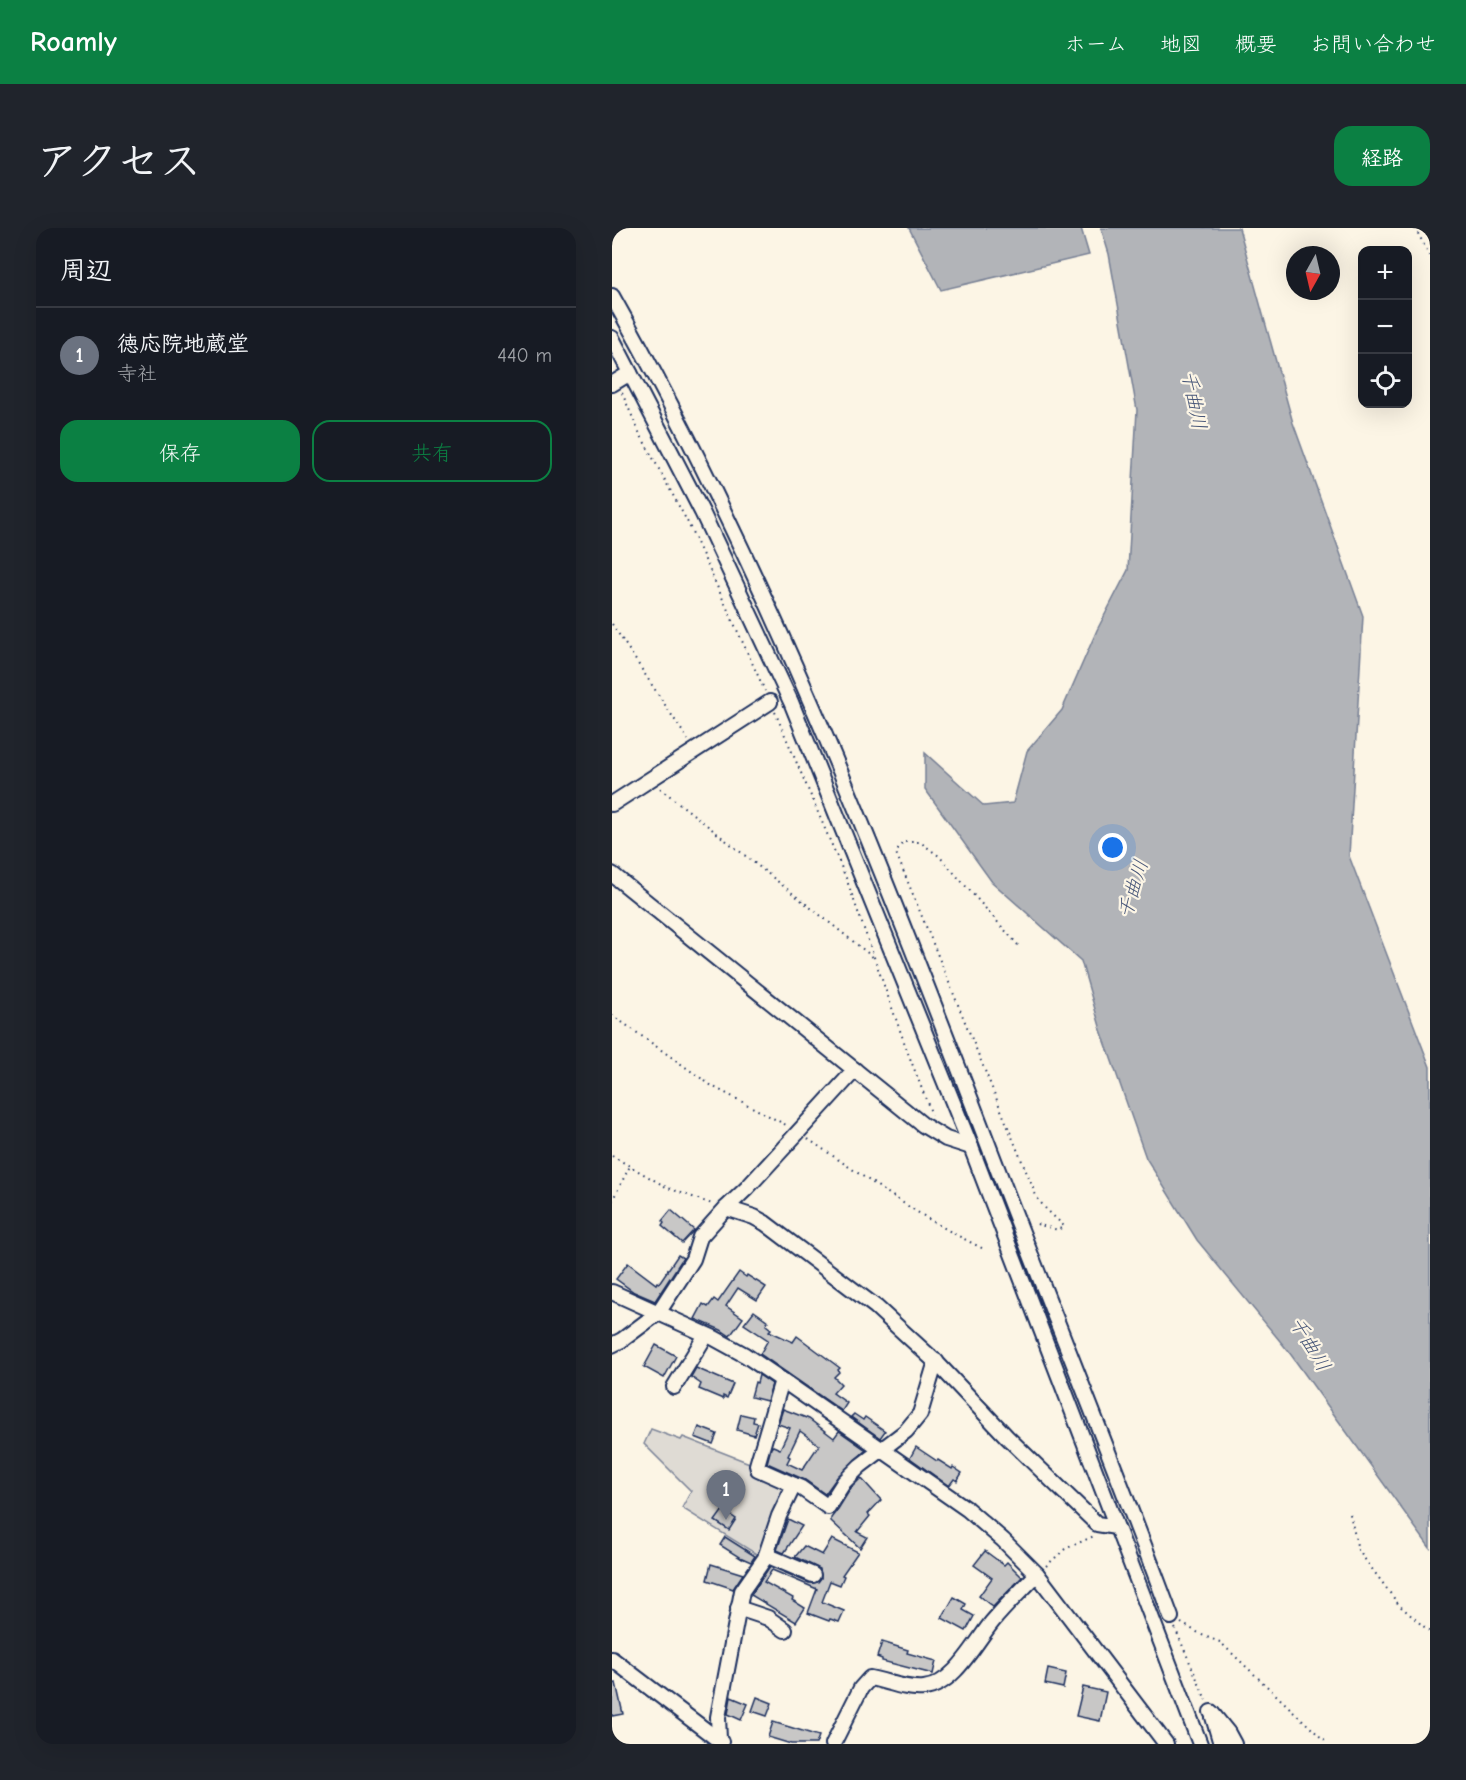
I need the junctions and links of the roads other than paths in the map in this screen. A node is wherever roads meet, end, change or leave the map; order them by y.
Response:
1 (612, 296) edge
2 (612, 338) edge
3 (630, 373) junction
4 (615, 382) edge
5 (770, 702) road end
6 (612, 804) edge
7 (613, 874) edge
8 (855, 1070) junction
9 (971, 1147) junction
10 (726, 1208) junction
11 (612, 1292) edge
12 (658, 1313) junction
13 (706, 1335) junction
14 (612, 1345) edge
15 (936, 1362) junction
16 (782, 1380) junction
17 (674, 1387) dead end
18 (882, 1448) junction
19 (794, 1485) junction
20 (1116, 1527) junction
21 (766, 1555) junction
22 (1037, 1574) junction
23 (813, 1575) dead end
24 (738, 1608) junction
25 (1171, 1617) road end
26 (785, 1630) dead end
27 (612, 1659) edge
28 (720, 1742) edge
29 (833, 1744) edge
30 (1166, 1744) edge
31 (1200, 1744) edge
32 (1221, 1744) edge
33 (1234, 1744) edge

1 - 25 street
2 - 3 street
3 - 4 street
3 - 9 street
5 - 6 street
7 - 8 street
8 - 9 street
8 - 10 street
9 - 20 street
10 - 12 street
10 - 15 street
11 - 12 street
12 - 13 street
12 - 14 street
13 - 16 street
13 - 17 street
15 - 18 street
15 - 20 street
16 - 18 street
16 - 19 street
18 - 19 street
18 - 22 street
19 - 21 street
20 - 31 street
21 - 23 street
21 - 24 street
22 - 29 street
22 - 30 street
24 - 26 street
24 - 28 street
27 - 28 street
32 - 33 street

